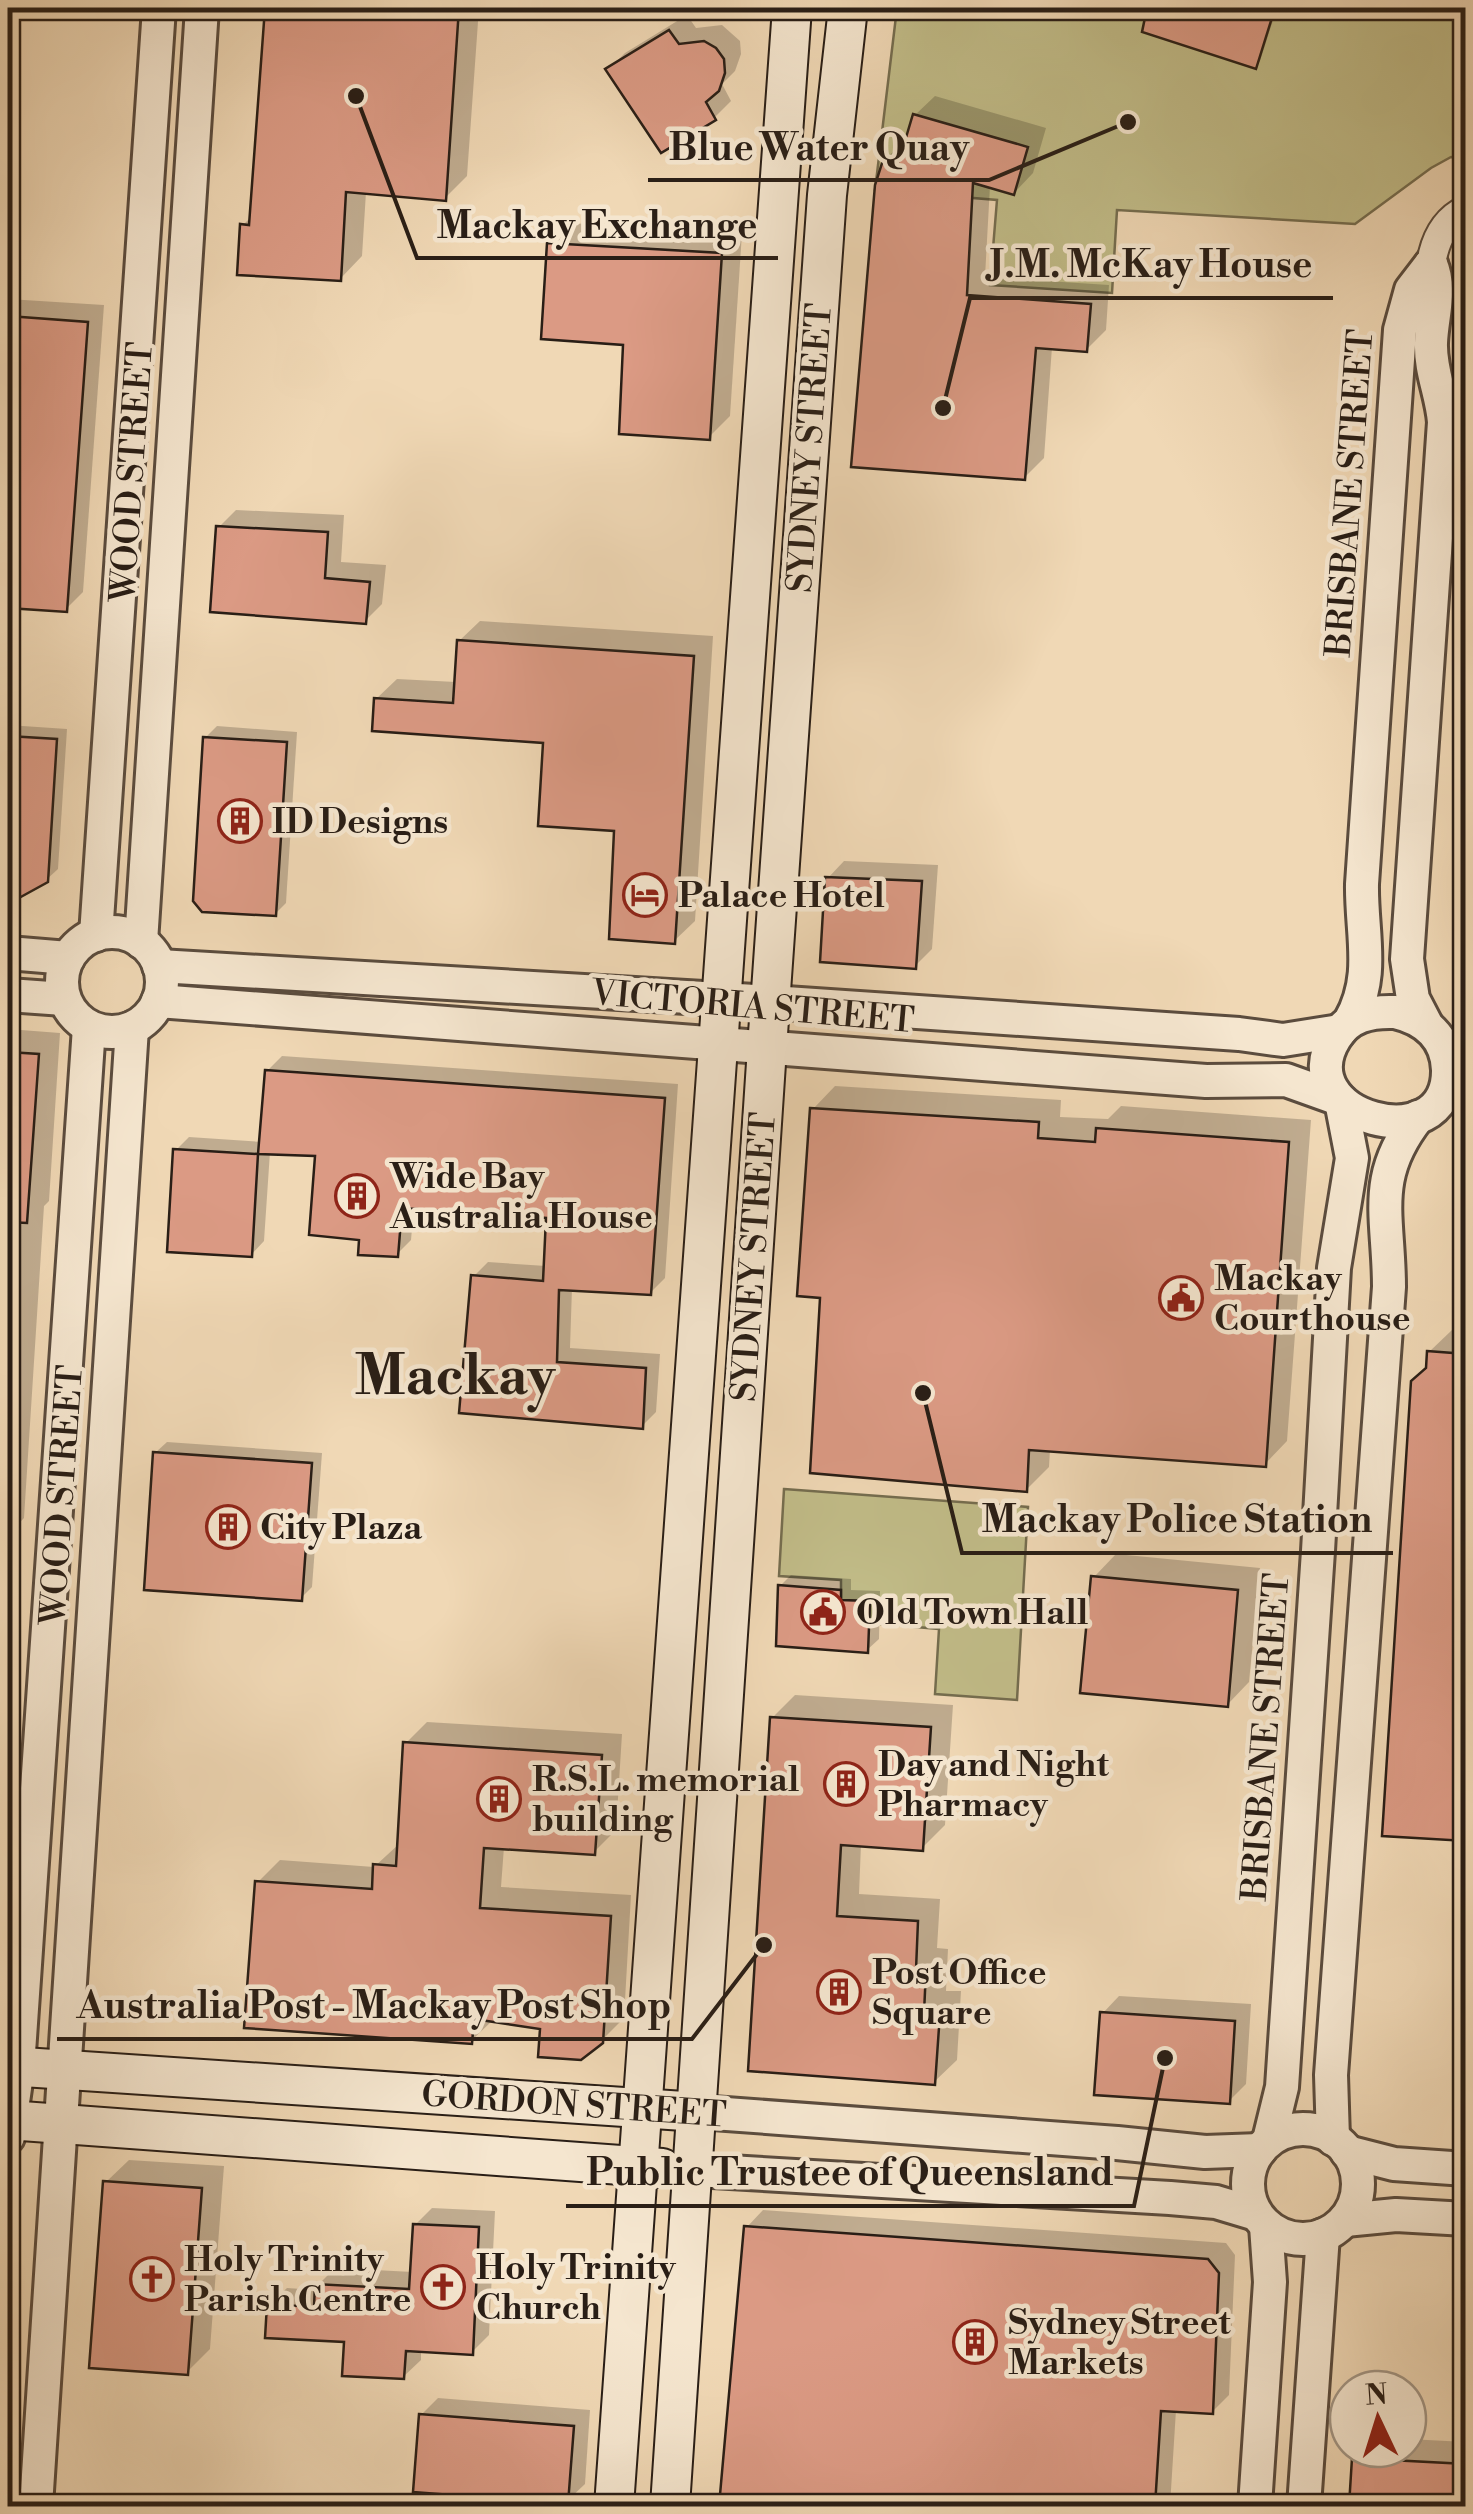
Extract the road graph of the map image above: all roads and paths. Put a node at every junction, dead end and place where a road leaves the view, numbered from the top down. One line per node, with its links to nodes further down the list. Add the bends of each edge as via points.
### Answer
1 (158, 8): 8 (street, WOOD STREET)
2 (202, 8): 9 (street, WOOD STREET)
3 (792, 8): 7 (main road, SYDNEY STREET)
4 (848, 8): 5 (main road, SYDNEY STREET)
5 (827, 195): 7 (main road); 27 (main road, SYDNEY STREET)
6 (1466, 210): 10 (street, via 1445,225)
7 (775, 216): 25 (main road, SYDNEY STREET)
8 (143, 232): 9 (street); 13 (street, WOOD STREET)
9 (186, 236): 14 (street, WOOD STREET)
10 (1432, 259): 11 (street, BRISBANE STREET, via 1410,290 1401,320); 12 (street, BRISBANE STREET, via 1438,286 1430,348)
11 (1395, 399): 12 (street, via 1412,390); 28 (street, BRISBANE STREET, via 1362,884 1367,969 1364,991)
12 (1439, 399): 31 (street, BRISBANE STREET, via 1444,422 1407,960 1413,999)
13 (128, 444): 14 (street); 15 (street, WOOD STREET)
14 (172, 448): 16 (street, WOOD STREET)
15 (117, 610): 16 (street); 17 (street, WOOD STREET)
16 (162, 612): 18 (street, WOOD STREET)
17 (110, 722): 18 (street); 19 (street, WOOD STREET)
18 (153, 725): 21 (street, WOOD STREET)
19 (96, 935): 21 (street, via 127,935); 22 (street)
20 (8, 953): 22 (street)
21 (150, 954): 25 (street, VICTORIA STREET); 26 (street, via 162,989)
22 (68, 958): 24 (street)
23 (8, 995): 24 (street)
24 (64, 999): 29 (street)
25 (722, 999): 27 (street, VICTORIA STREET); 32 (main road, SYDNEY STREET)
26 (158, 1001): 30 (street); 32 (street, VICTORIA STREET)
27 (770, 1002): 28 (street, VICTORIA STREET, via 1277,1040); 33 (main road, SYDNEY STREET)
28 (1345, 1026): 31 (street, via 1366,1014 1390,1012); 34 (street, via 1327,1063)
29 (89, 1028): 30 (street); 36 (street, WOOD STREET)
30 (132, 1028): 37 (street, WOOD STREET)
31 (1443, 1035): 35 (street, via 1448,1073)
32 (719, 1044): 33 (street, VICTORIA STREET); 38 (main road, SYDNEY STREET)
33 (767, 1048): 34 (street, VICTORIA STREET, via 1206,1081 1274,1078); 39 (main road, SYDNEY STREET)
34 (1340, 1100): 35 (street, via 1380,1120); 42 (street, BRISBANE STREET, via 1352,1162 1334,1268 1282,2087)
35 (1439, 1107): 43 (street, via 1394,1153 1386,1183 1389,1286 1331,2075)
36 (13, 2066): 37 (main road, GORDON STREET); 41 (street, WOOD STREET)
37 (64, 2070): 38 (main road, GORDON STREET); 40 (street, WOOD STREET)
38 (643, 2109): 39 (main road, GORDON STREET); 44 (main road, SYDNEY STREET)
39 (699, 2112): 42 (street, GORDON STREET, via 1205,2152); 46 (main road, SYDNEY STREET)
40 (61, 2125): 41 (main road, GORDON STREET); 44 (main road, GORDON STREET); 50 (street, WOOD STREET)
41 (8, 2126)
42 (1264, 2145): 43 (street, via 1301,2130); 47 (street, via 1248,2182)
43 (1340, 2146): 45 (street, via 1394,2164); 49 (street, via 1358,2186 1354,2204)
44 (639, 2166): 46 (main road, GORDON STREET); 51 (main road, SYDNEY STREET)
45 (1466, 2169)
46 (695, 2170): 47 (street, GORDON STREET, via 1202,2201); 52 (main road, SYDNEY STREET)
47 (1261, 2220): 49 (street, via 1293,2238); 53 (street, via 1270,2282)
48 (1466, 2220): 49 (street, via 1396,2215)
49 (1334, 2228): 54 (street)
50 (36, 2506)
51 (614, 2506)
52 (670, 2506)
53 (1255, 2506)
54 (1304, 2506)

